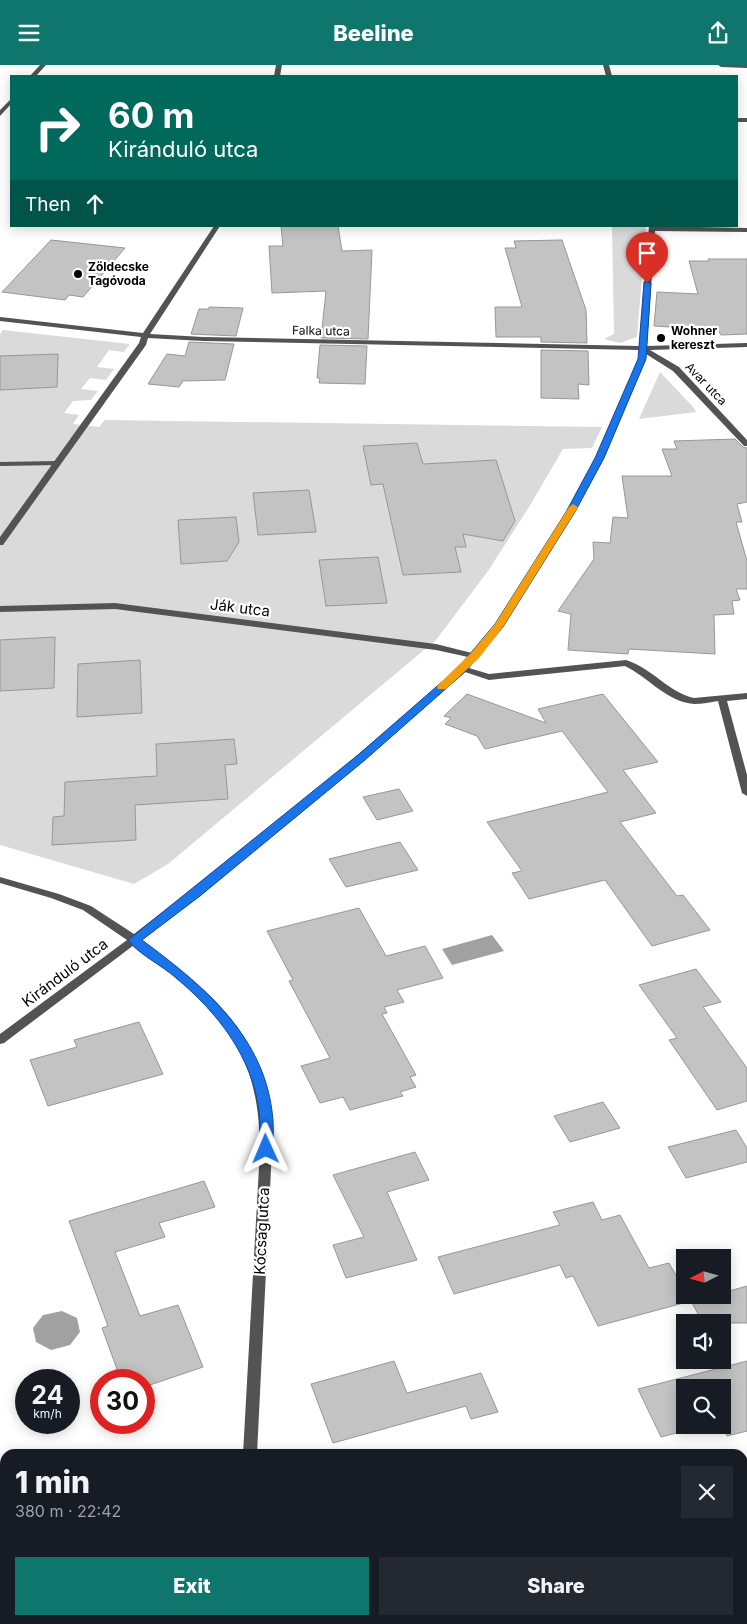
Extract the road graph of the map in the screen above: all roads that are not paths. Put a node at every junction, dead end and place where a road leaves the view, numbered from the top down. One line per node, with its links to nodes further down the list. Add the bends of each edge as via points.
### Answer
1 (43, 65): 4 (street)
2 (721, 65): 3 (street)
3 (747, 66)
4 (34, 75)
5 (10, 102): 6 (street)
6 (0, 114)
7 (216, 227): 11 (street)
8 (652, 228): 9 (street); 13 (street, Kiránduló utca)
9 (747, 230)
10 (0, 319): 11 (street, Falka utca)
11 (145, 336): 13 (street, Falka utca); 15 (street)
12 (747, 345): 13 (street, Falka utca)
13 (642, 348): 14 (street, Avar utca, via 676,369); 19 (street, Kiránduló utca, via 642,359 600,458 499,625)
14 (747, 444)
15 (56, 463): 16 (street); 17 (street)
16 (0, 464)
17 (0, 543)
18 (0, 609): 19 (street, Ják utca, via 123,607 430,646)
19 (475, 656): 20 (street, Kiránduló utca)
20 (462, 669): 22 (street, via 490,677 626,663 685,700); 25 (street, Kiránduló utca, via 361,757)
21 (747, 696): 22 (street)
22 (722, 698): 23 (street)
23 (747, 793)
24 (0, 881): 25 (street, Kócsag utca, via 86,908)
25 (134, 940): 26 (street, Kiránduló utca); 27 (street, Kócsag utca, via 180,974 226,1021 244,1046 264,1102 266,1149)
26 (0, 1041)
27 (250, 1449)

